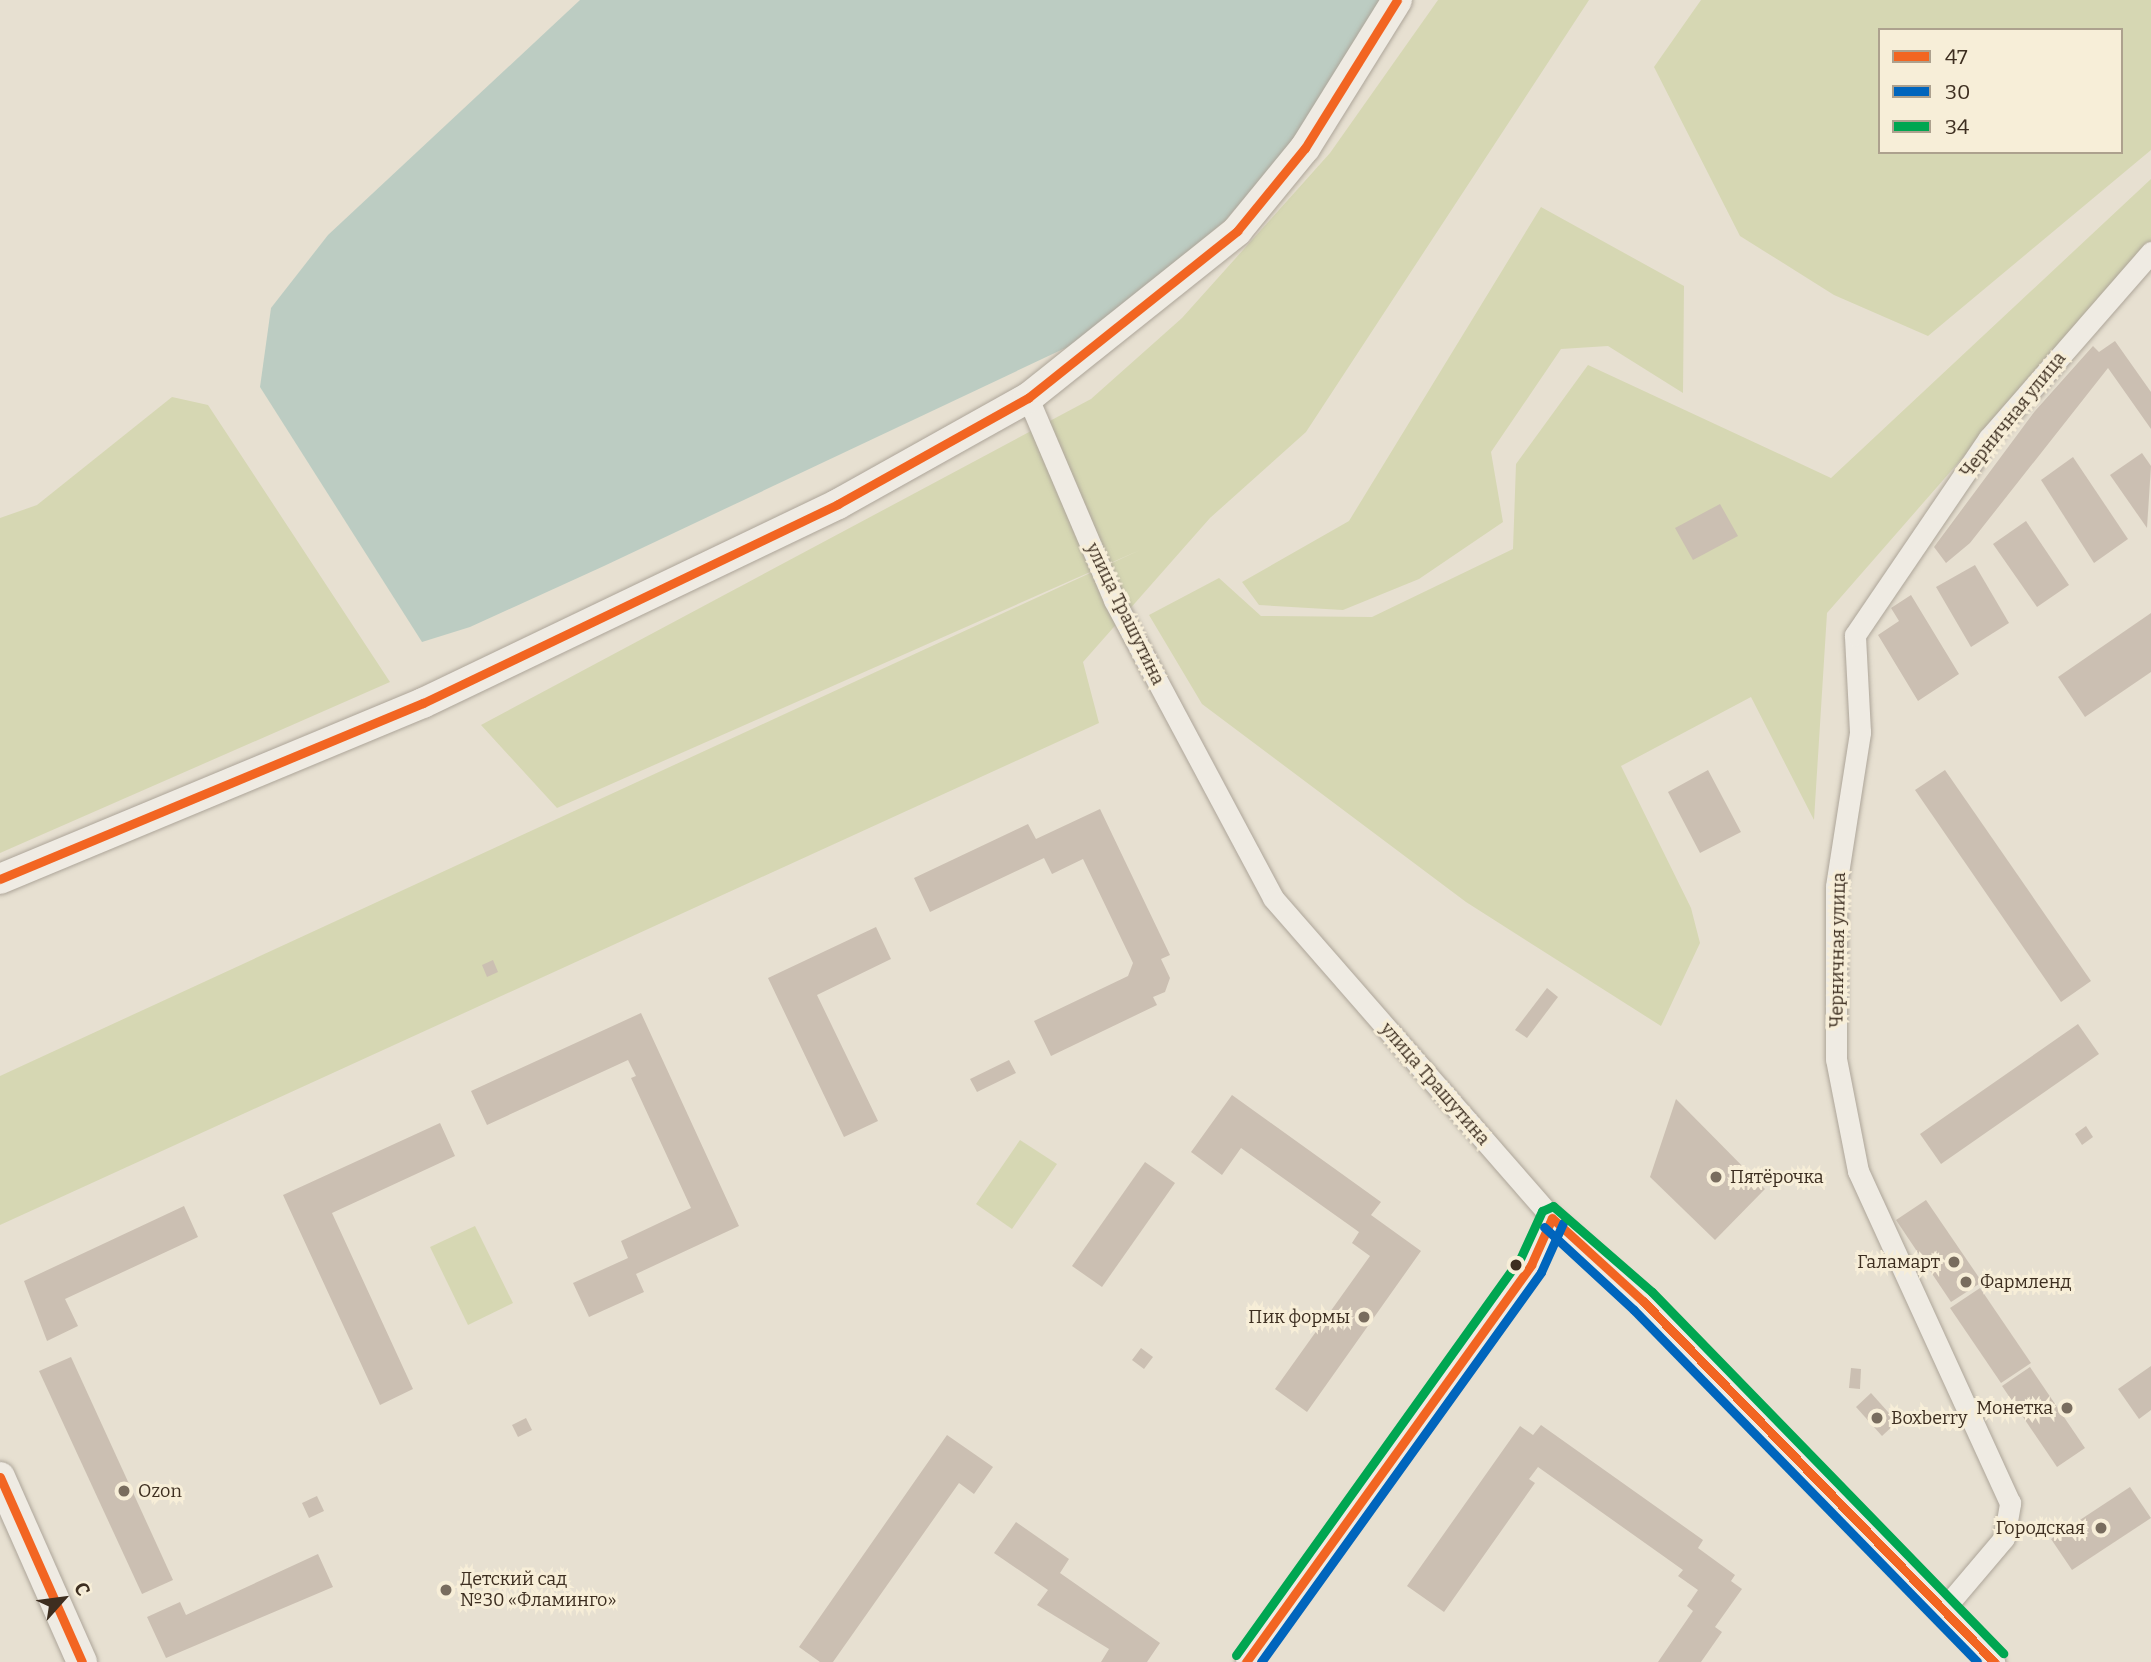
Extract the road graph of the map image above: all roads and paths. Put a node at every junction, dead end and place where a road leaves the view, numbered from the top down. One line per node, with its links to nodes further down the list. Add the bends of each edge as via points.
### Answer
1 (1397, 0): 3 (street, via 1305,148 1237,231)
2 (2151, 252): 7 (street, Черничная улица, via 1989,438 1856,635 1860,732 1836,886 1836,1059 1858,1171 2010,1503 2004,1538)
3 (1028, 398): 4 (street, via 838,504 422,703); 5 (street, улица Трашутина, via 1114,600 1273,898)
4 (0, 879)
5 (1552, 1218): 7 (street, улица Трашутина, via 1643,1301); 9 (street, via 1531,1265)
6 (0, 1477): 8 (street)
7 (1943, 1610): 10 (street, улица Трашутина)
8 (82, 1662)
9 (1246, 1662)
10 (1994, 1662)

